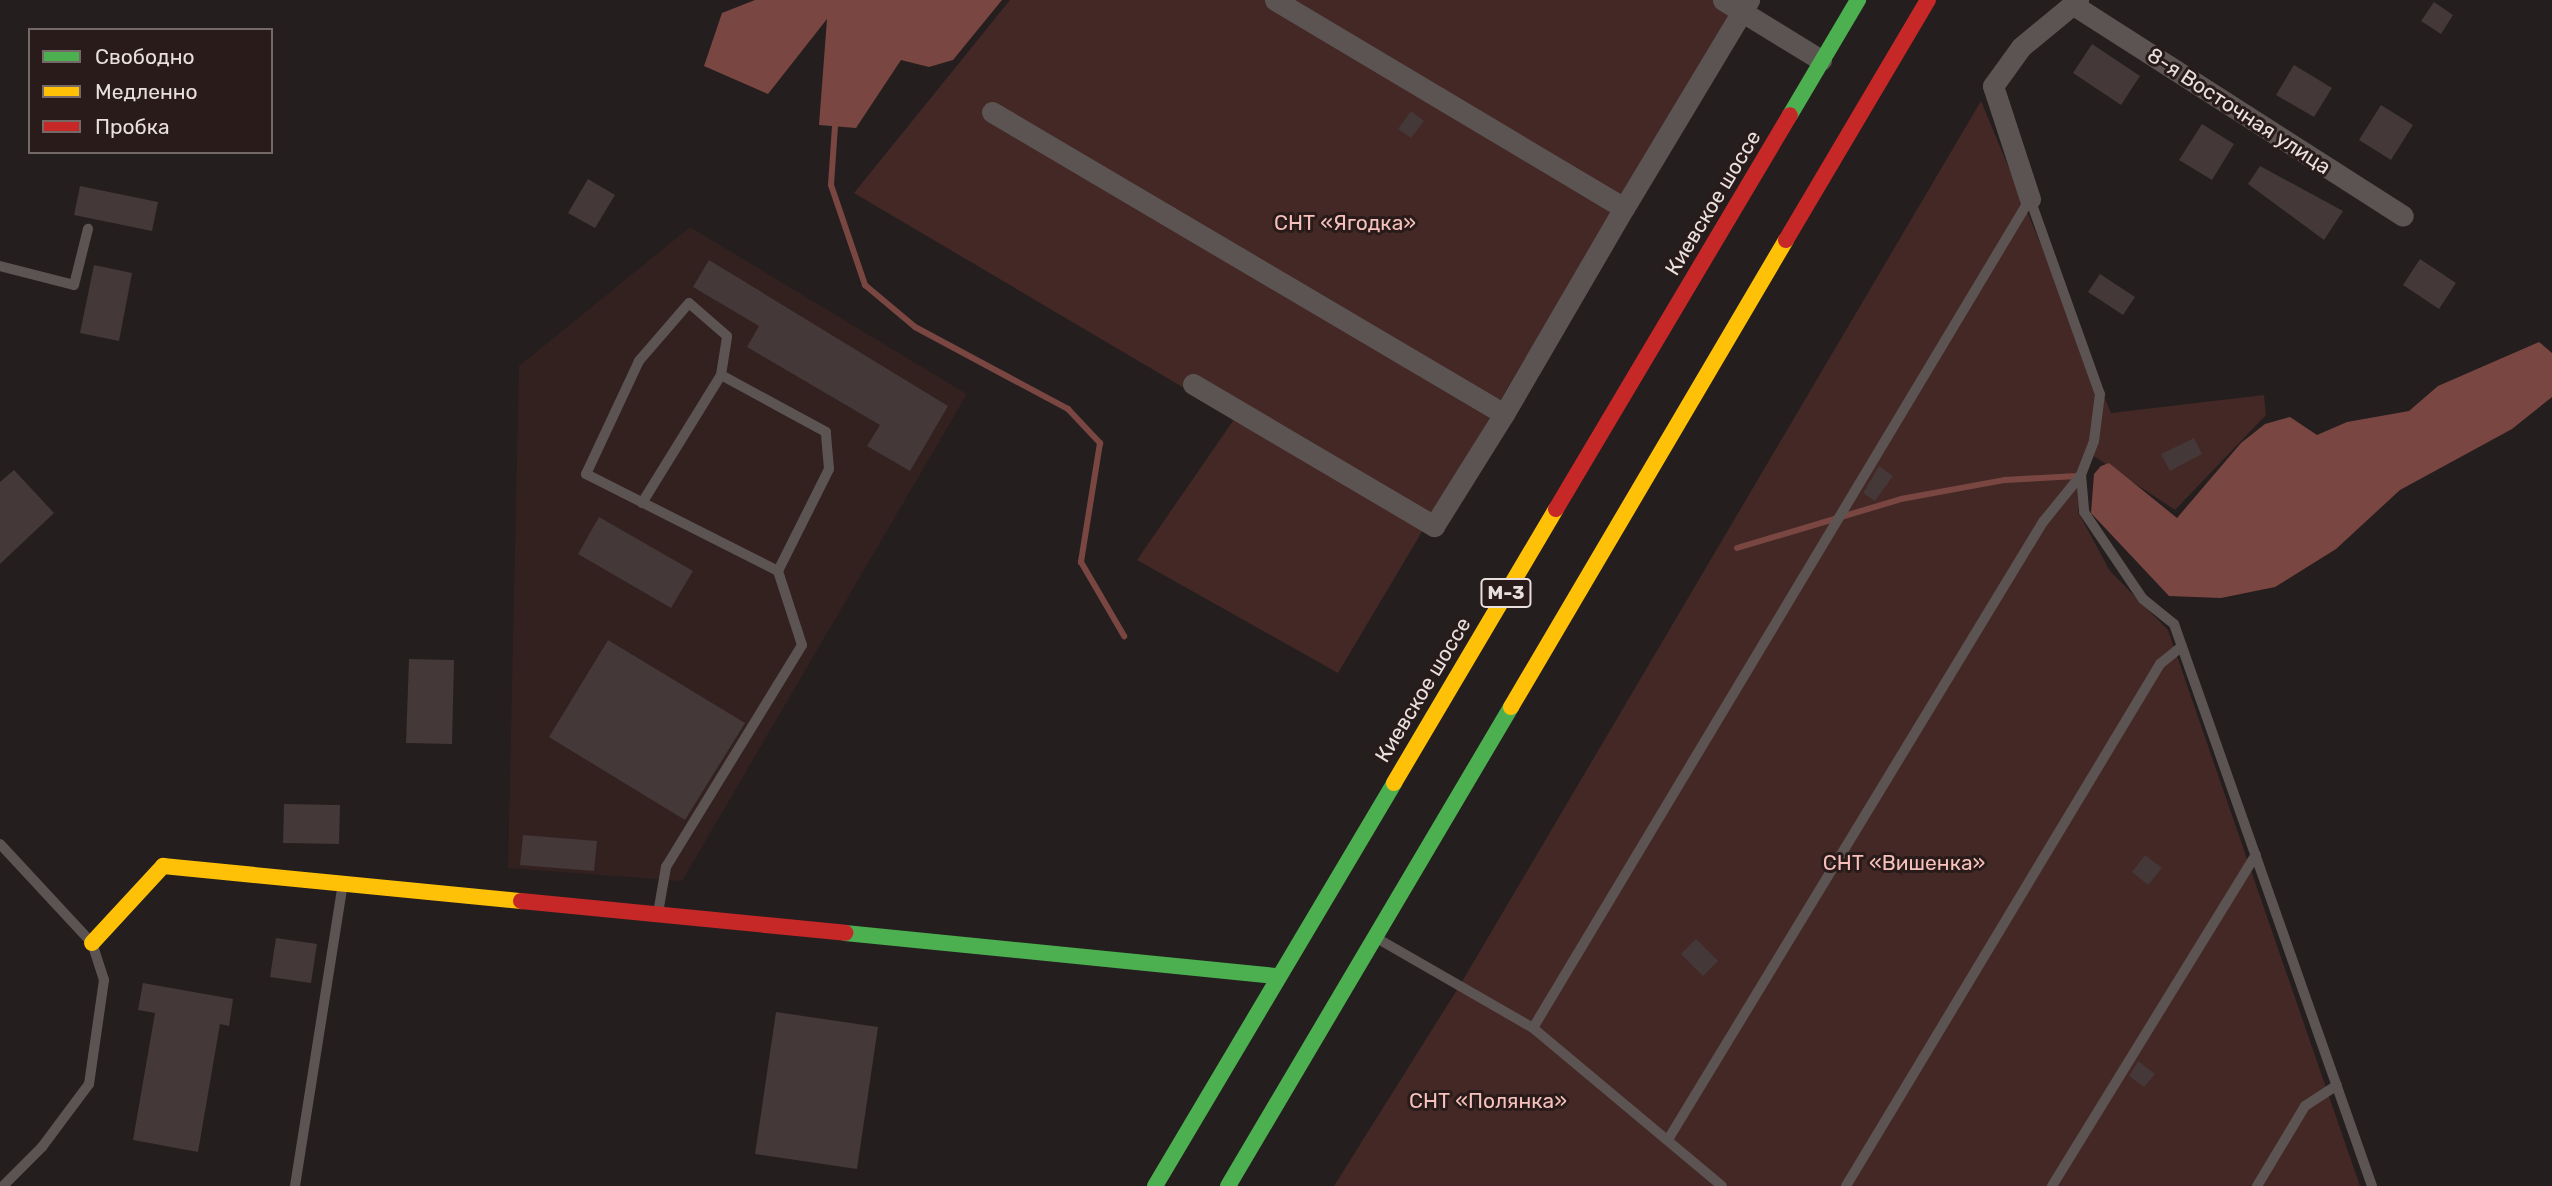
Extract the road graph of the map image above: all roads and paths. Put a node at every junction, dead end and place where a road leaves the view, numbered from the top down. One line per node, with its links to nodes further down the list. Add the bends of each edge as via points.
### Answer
1 (1275, 0): 10 (street)
2 (1723, 0): 6 (street)
3 (1858, 0): 7 (main road, Киевское шоссе / М-3)
4 (1928, 0): 25 (main road, М-3)
5 (2076, 3): 9 (street, via 2021,47 1993,86); 11 (street, 8-я Восточная улица)
6 (1746, 6): 7 (street); 10 (street)
7 (1821, 60): 27 (main road, Киевское шоссе / М-3)
8 (992, 112): 16 (street)
9 (2030, 199): 17 (lane, via 2100,394 2095,441); 28 (lane)
10 (1624, 208): 16 (street)
11 (2403, 216)
12 (88, 229): 13 (lane, via 74,285)
13 (0, 267)
14 (720, 374): 18 (lane); 18 (lane, via 727,337 689,303 639,361 586,474); 19 (lane, via 826,432 830,469)
15 (1193, 384): 16 (street, via 1434,526)
16 (1504, 414)
17 (2081, 475): 20 (lane, via 2084,512 2143,599 2174,624); 30 (lane, via 2043,522)
18 (642, 503): 19 (lane)
19 (778, 571): 24 (lane, via 802,645 666,867)
20 (2182, 646): 22 (lane); 36 (lane, via 2160,664)
21 (0, 844): 26 (lane)
22 (2256, 855): 29 (lane); 37 (lane)
23 (343, 881): 24 (main road); 26 (main road, via 163,866); 32 (lane)
24 (658, 913): 27 (main road)
25 (1374, 937): 28 (lane); 34 (main road, М-3)
26 (92, 943): 31 (lane, via 104,980 89,1084 42,1147)
27 (1276, 976): 33 (main road, Киевское шоссе / М-3)
28 (1533, 1028): 30 (lane)
29 (2337, 1085): 38 (lane, via 2305,1106); 39 (lane)
30 (1669, 1138): 35 (lane)
31 (3, 1186)
32 (295, 1186)
33 (1155, 1186)
34 (1228, 1186)
35 (1722, 1186)
36 (1846, 1186)
37 (2052, 1186)
38 (2257, 1186)
39 (2372, 1186)

